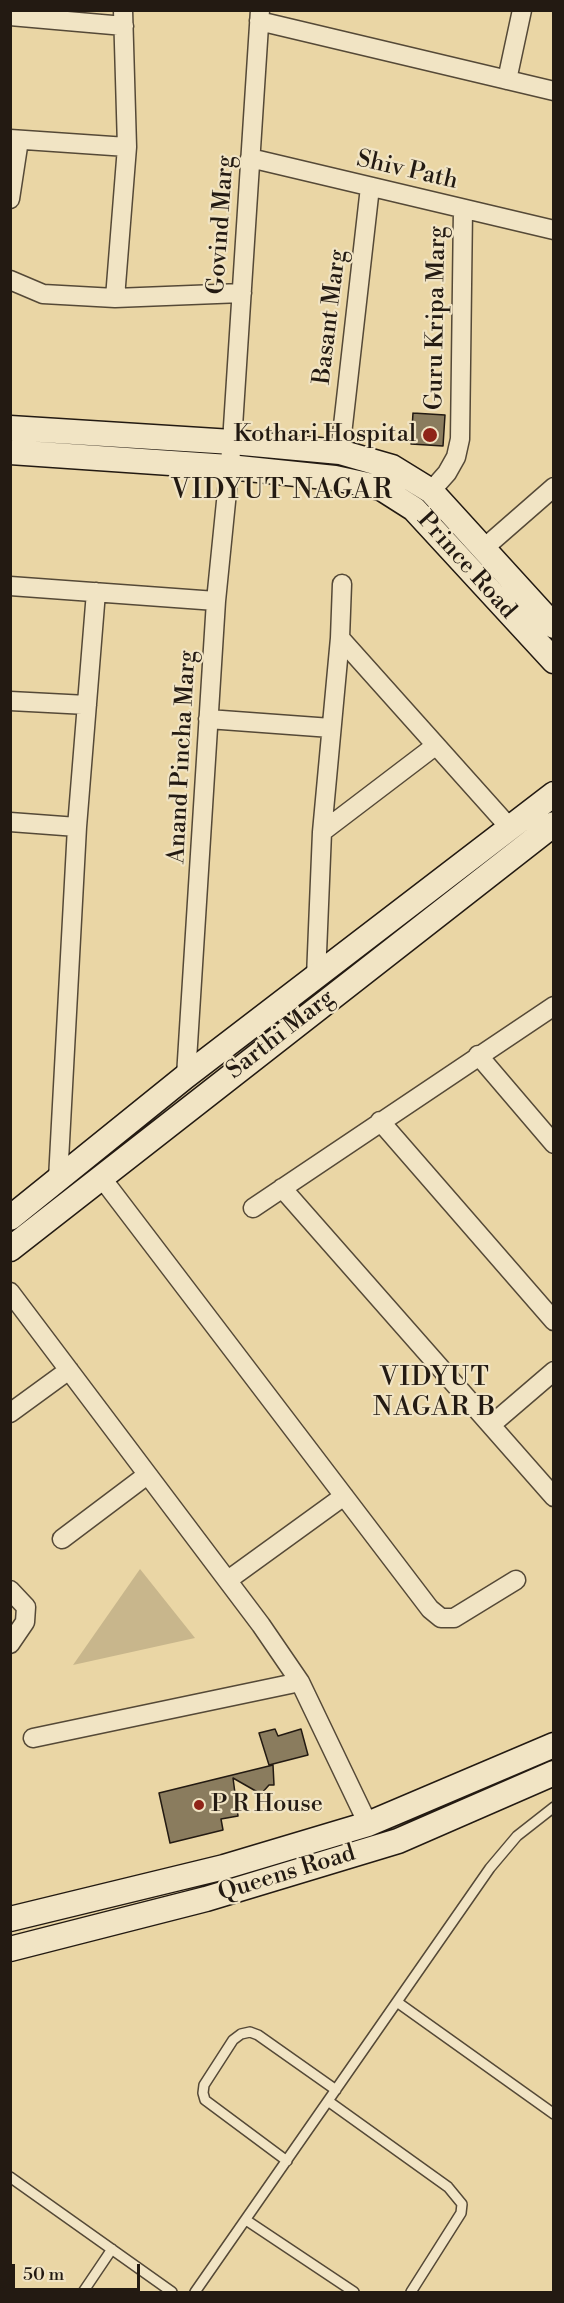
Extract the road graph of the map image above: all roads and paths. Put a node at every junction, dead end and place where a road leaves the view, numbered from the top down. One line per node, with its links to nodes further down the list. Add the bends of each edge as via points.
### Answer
1 (522, 10): 5 (street)
2 (10, 16): 4 (street)
3 (260, 16): 5 (street); 9 (street, Govind Marg)
4 (123, 18): 8 (street)
5 (507, 80): 6 (street)
6 (554, 91)
7 (15, 140): 8 (street); 11 (street)
8 (127, 147): 16 (street)
9 (250, 158): 10 (street, Shiv Path); 15 (street, Govind Marg)
10 (370, 187): 12 (street, Shiv Path); 20 (street, Basant Marg)
11 (10, 199)
12 (463, 209): 13 (street, Shiv Path); 23 (street, Guru Kripa Marg, via 460,439 456,457)
13 (554, 230)
14 (10, 280): 16 (street, via 43,294)
15 (242, 293): 16 (street); 18 (street, Govind Marg)
16 (115, 298)
17 (10, 428): 18 (street, Prince Road)
18 (232, 442): 20 (street, Prince Road); 21 (street, Anand Pincha Marg)
19 (10, 452): 21 (street, Prince Road)
20 (340, 452): 23 (street, Prince Road, via 392,467)
21 (229, 467): 28 (street, Anand Pincha Marg); 31 (street, Prince Road, via 335,477 381,488 414,508)
22 (554, 487): 24 (street)
23 (431, 491): 24 (street, Prince Road)
24 (483, 549): 29 (street, Prince Road)
25 (342, 584): 30 (street)
26 (10, 586): 27 (street)
27 (96, 592): 28 (street); 33 (street)
28 (216, 601): 34 (street, Anand Pincha Marg)
29 (554, 626)
30 (340, 638): 35 (street); 36 (street)
31 (554, 661)
32 (10, 701): 33 (street)
33 (87, 705): 40 (street)
34 (208, 719): 35 (street); 47 (street, Anand Pincha Marg)
35 (331, 728): 42 (street)
36 (435, 746): 41 (street); 42 (street)
37 (554, 794): 41 (street)
38 (10, 822): 40 (street)
39 (554, 824): 44 (street, Sarthi Marg)
40 (77, 827): 52 (street)
41 (510, 828): 43 (street)
42 (322, 832): 43 (street)
43 (324, 970): 44 (street); 47 (street)
44 (348, 983): 48 (street, Sarthi Marg)
45 (554, 1006): 46 (street)
46 (478, 1055): 49 (street); 50 (street)
47 (186, 1076): 48 (street); 52 (street)
48 (202, 1097): 51 (street, Sarthi Marg)
49 (380, 1121): 53 (street); 59 (street)
50 (554, 1144)
51 (101, 1177): 54 (street, Sarthi Marg); 65 (street)
52 (58, 1179): 54 (street); 56 (street)
53 (282, 1188): 55 (street); 63 (street)
54 (74, 1199): 57 (street, Sarthi Marg)
55 (254, 1208)
56 (10, 1218)
57 (10, 1249)
58 (10, 1292): 60 (street)
59 (554, 1321)
60 (69, 1370): 62 (street); 64 (street)
61 (554, 1371): 63 (street)
62 (10, 1413)
63 (491, 1425): 66 (street)
64 (147, 1474): 67 (street); 68 (street)
65 (344, 1496): 68 (street); 69 (street, via 429,1609 441,1618 454,1618)
66 (554, 1497)
67 (62, 1539)
68 (228, 1580): 72 (street)
69 (516, 1581)
70 (10, 1590): 71 (street, via 26,1607 25,1622)
71 (10, 1644)
72 (300, 1682): 73 (street); 79 (street)
73 (33, 1738)
74 (554, 1745): 75 (street, Queens Road)
75 (507, 1765): 77 (street); 79 (street, Queens Road)
76 (554, 1773): 77 (street, Queens Road)
77 (520, 1788): 81 (street, Queens Road, via 398,1841 206,1899)
78 (554, 1807): 82 (lane, via 516,1836)
79 (368, 1824): 80 (street, Queens Road, via 224,1868)
80 (10, 1919)
81 (10, 1949)
82 (397, 2002): 83 (lane); 85 (lane)
83 (336, 2090): 84 (lane); 86 (lane, via 258,2035 250,2032 233,2040 204,2085 206,2100)
84 (328, 2101): 86 (lane); 94 (lane, via 448,2187 462,2204 461,2213)
85 (554, 2114)
86 (287, 2161): 88 (lane)
87 (10, 2177): 89 (lane)
88 (246, 2220): 92 (lane); 93 (lane)
89 (112, 2249): 90 (lane); 91 (lane)
90 (82, 2292)
91 (172, 2292)
92 (195, 2292)
93 (354, 2292)
94 (411, 2292)

